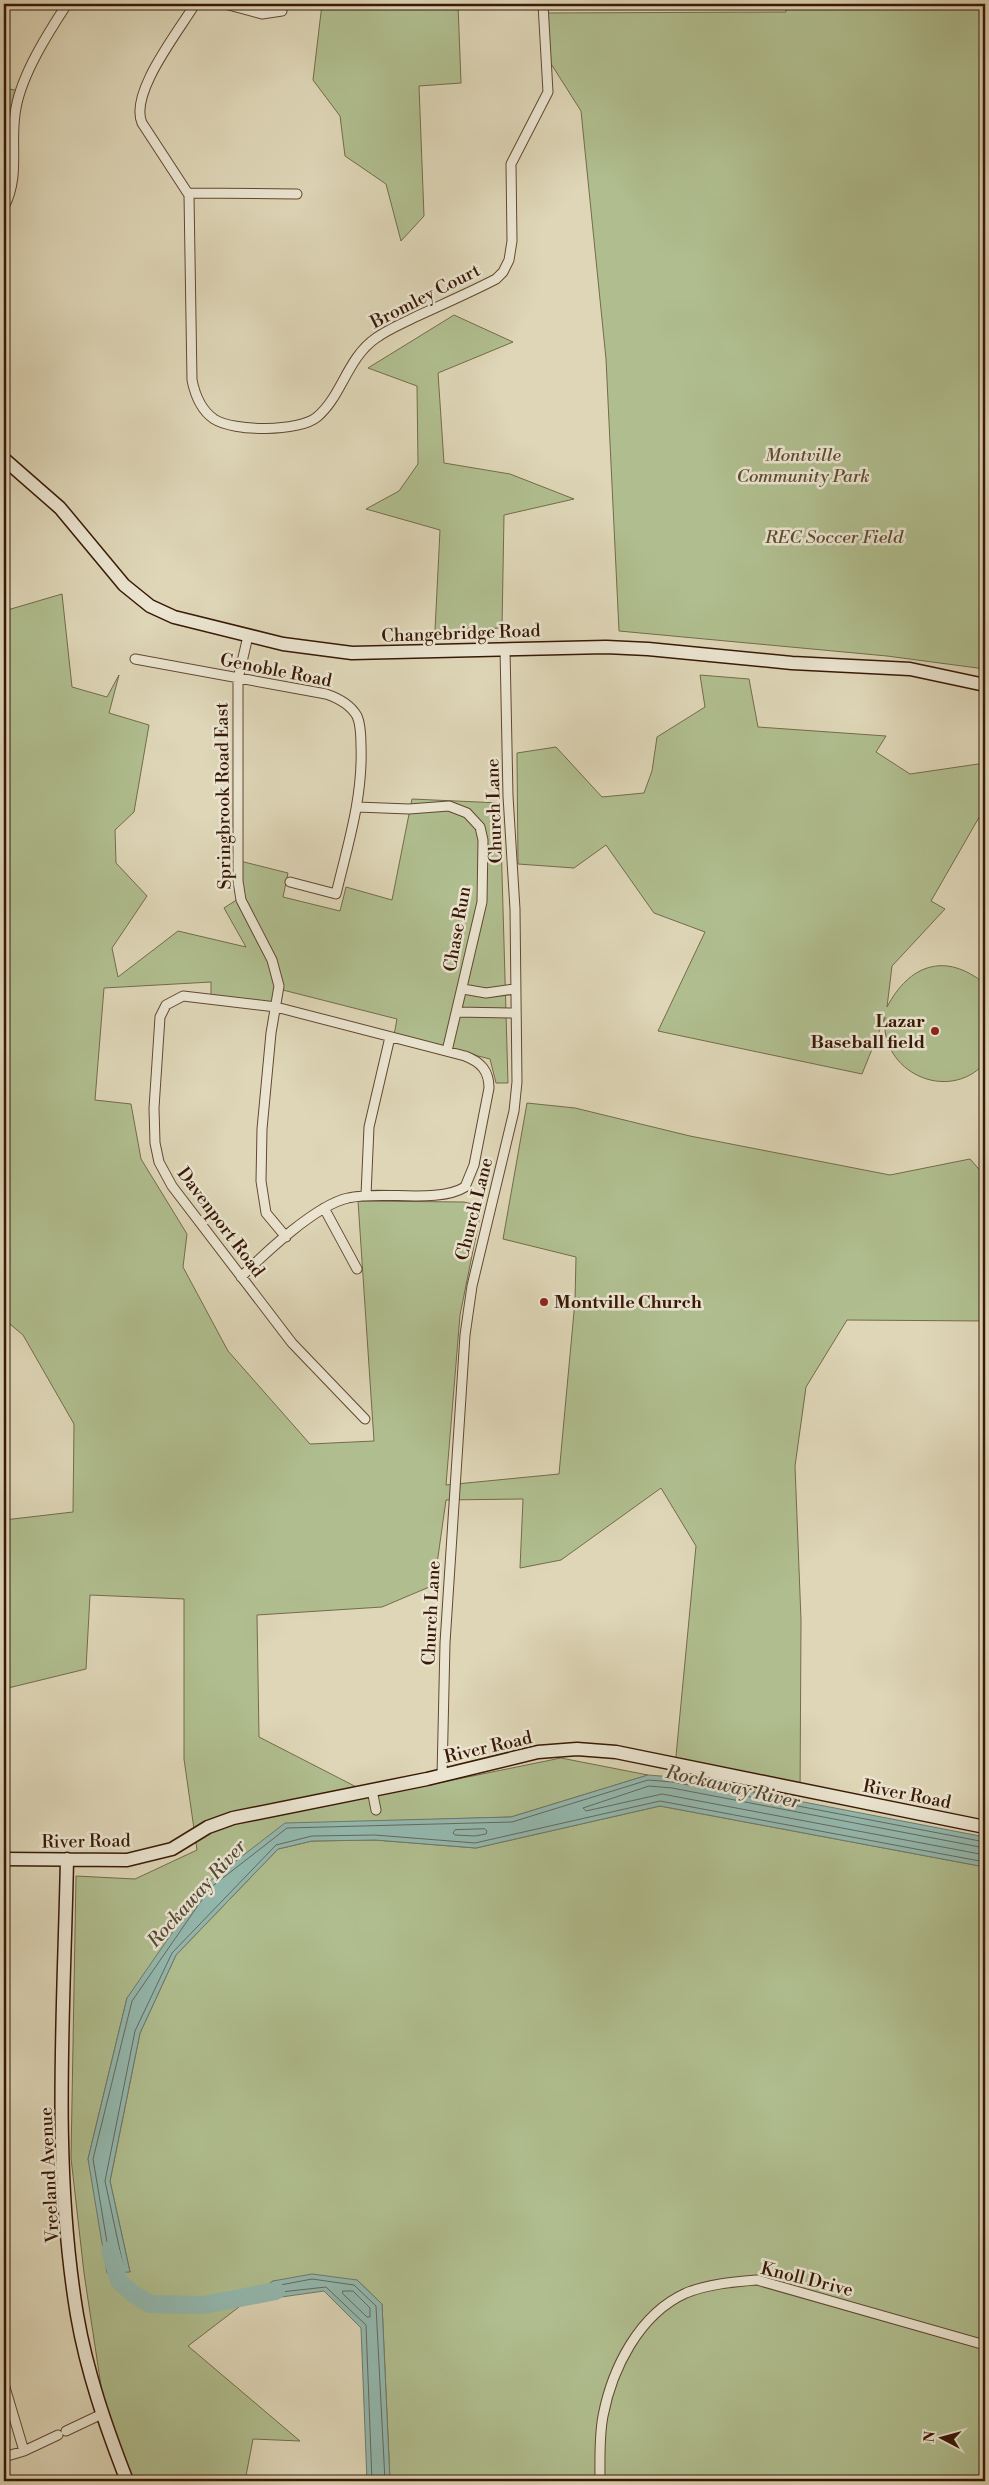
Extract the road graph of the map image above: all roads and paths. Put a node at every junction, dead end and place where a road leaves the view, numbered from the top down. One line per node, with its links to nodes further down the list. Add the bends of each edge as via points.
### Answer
1 (66, 4): 8 (street, via 18,97 14,122 14,182)
2 (195, 4): 6 (street, Bromley Court, via 145,86 139,111 142,123)
3 (225, 4): 5 (street, via 262,14)
4 (543, 4): 6 (street, Bromley Court, via 548,92 511,164 512,241 507,266 496,279 367,344 322,412 306,424 288,428 232,426 214,419 198,399 192,380)
5 (282, 11)
6 (188, 194): 7 (street)
7 (297, 194)
8 (4, 206)
9 (4, 459): 10 (street, Changebridge Road, via 60,508 124,586 139,598 174,617)
10 (248, 636): 11 (street, Changebridge Road, via 320,651 352,653); 13 (street, Springbrook Road East)
11 (505, 649): 14 (street, Changebridge Road, via 648,649 910,669); 18 (street, Church Lane, via 508,796 515,909)
12 (135, 659): 13 (street, Genoble Road)
13 (238, 679): 15 (street, Genoble Road, via 326,694 354,710 360,729 362,774); 19 (street, Springbrook Road East, via 239,894 276,973)
14 (985, 684)
15 (358, 806): 16 (street, Genoble Road, via 336,894); 17 (street, Chase Run, via 408,809 449,806 462,810 477,822 483,840 482,902)
16 (290, 882)
17 (463, 989): 18 (street, Chase Run, via 486,993); 20 (street, Chase Run)
18 (514, 989): 21 (street, Church Lane)
19 (276, 1008): 22 (street, Davenport Road); 26 (street, Springbrook Road East, via 262,1129 262,1181 266,1212); 28 (street, Davenport Road, via 183,996 162,1010 159,1026 154,1108 159,1162 172,1186)
20 (457, 1012): 21 (street); 23 (street, Chase Run)
21 (516, 1013): 30 (street, Church Lane, via 514,1111 472,1286 465,1335 445,1643)
22 (390, 1037): 23 (street, Davenport Road); 24 (street, via 369,1127)
23 (447, 1051): 24 (street, Davenport Road, via 473,1059 483,1066 489,1080 474,1165 464,1187 446,1194)
24 (366, 1195): 25 (street, via 337,1200)
25 (324, 1208): 26 (street); 27 (street)
26 (286, 1237): 28 (street)
27 (357, 1269)
28 (241, 1277): 29 (street, Davenport Road, via 292,1343)
29 (365, 1419)
30 (442, 1776): 31 (street, River Road); 33 (street, River Road, via 557,1750 616,1752)
31 (372, 1790): 32 (street); 35 (street, River Road, via 233,1818 208,1827 159,1853 127,1860)
32 (376, 1810)
33 (985, 1827)
34 (4, 1859): 35 (street, River Road)
35 (67, 1859): 38 (street, Vreeland Avenue, via 63,2185 77,2315)
36 (985, 2345): 42 (street, Knoll Drive, via 757,2280 729,2282 686,2293 668,2303 649,2320 614,2374 602,2418)
37 (4, 2384): 39 (street)
38 (102, 2414): 39 (street); 41 (street, Vreeland Avenue)
39 (24, 2451): 40 (street)
40 (4, 2457)
41 (127, 2481)
42 (600, 2481)

